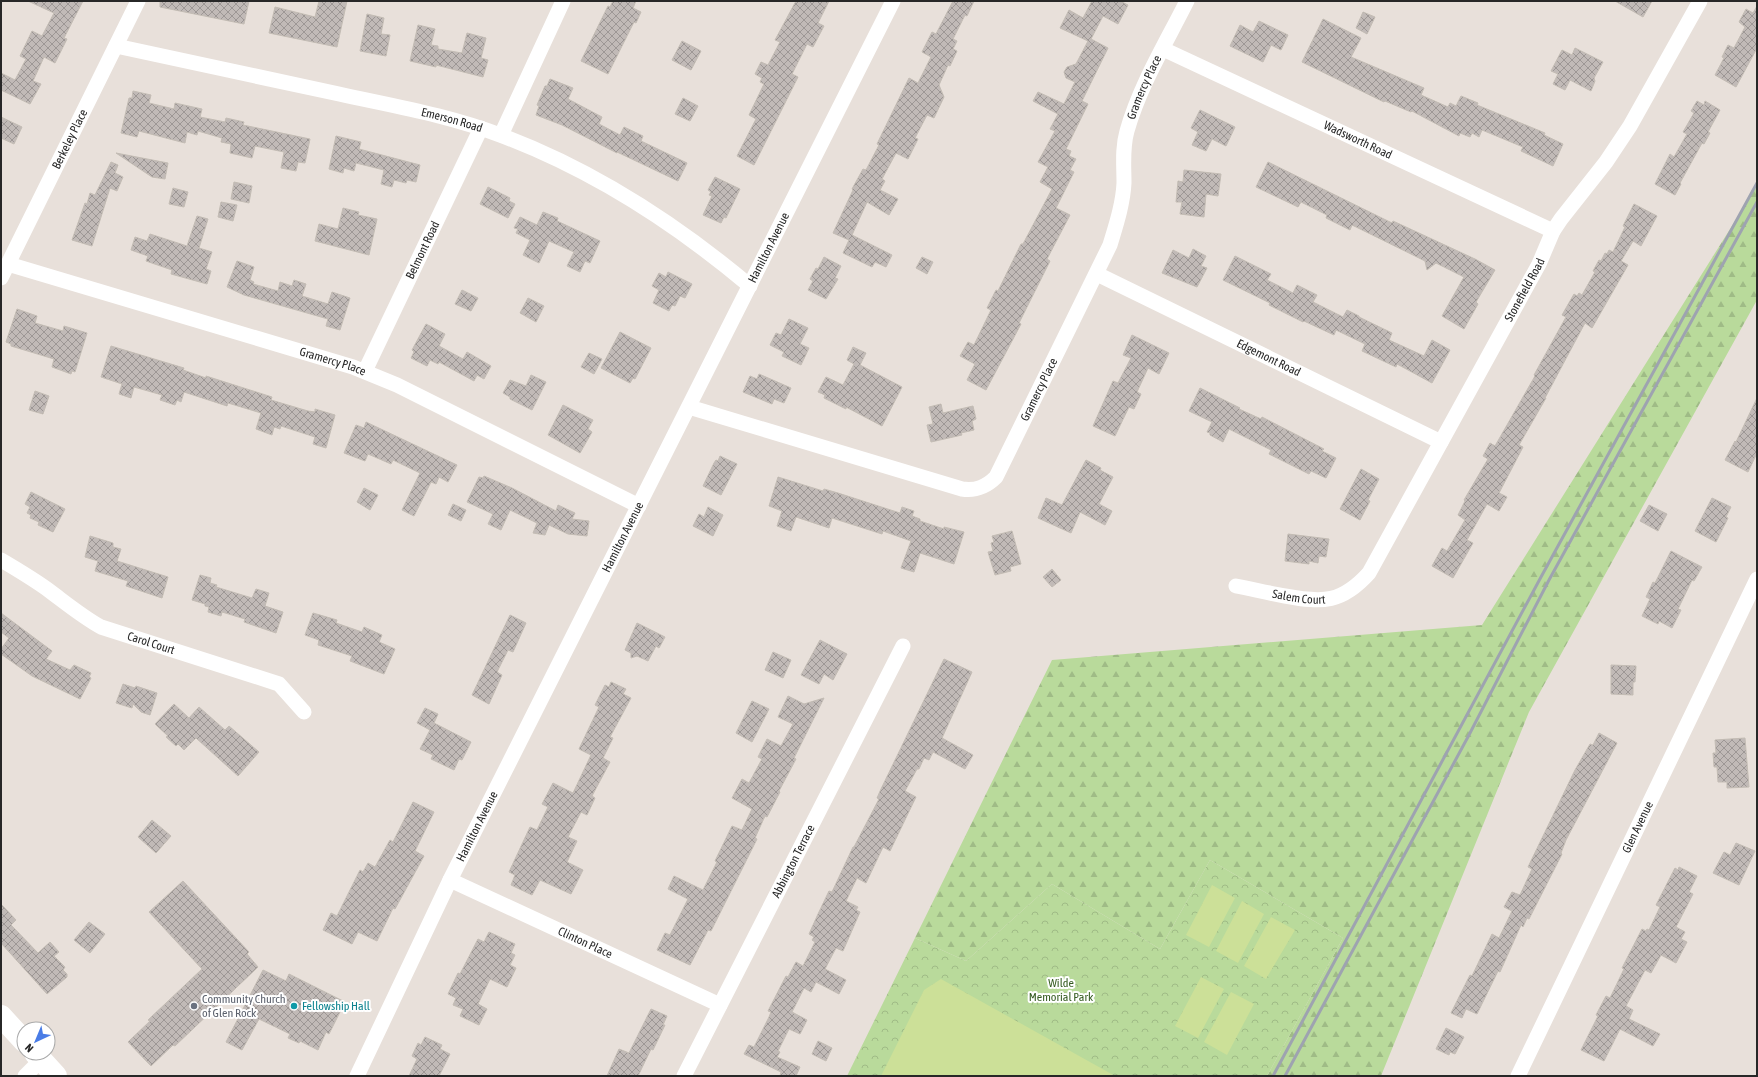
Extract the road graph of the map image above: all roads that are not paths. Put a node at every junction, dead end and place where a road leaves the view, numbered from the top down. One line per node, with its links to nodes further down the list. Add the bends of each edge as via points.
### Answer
1 (138, 1): 6 (street, Berkeley Place)
2 (563, 1): 9 (street)
3 (893, 1): 14 (street, Hamilton Avenue)
4 (1187, 1): 7 (street, Gramercy Place)
5 (1700, 1): 10 (street, Stonefield Road, via 1630,126)
6 (116, 46): 8 (street, Emerson Road, via 439,116); 11 (street, Berkeley Place)
7 (1163, 49): 10 (street, Wadsworth Road); 12 (street, Gramercy Place, via 1140,95 1126,132 1124,184 1119,214 1110,246)
8 (481, 128): 9 (street, Emerson Road); 15 (street, Belmont Road)
9 (501, 135): 14 (street, Emerson Road, via 558,160 657,215 699,244)
10 (1554, 231): 17 (street, Stonefield Road, via 1539,264)
11 (8, 264): 13 (street, Berkeley Place); 15 (street, Gramercy Place)
12 (1097, 274): 16 (street, Gramercy Place, via 996,477 978,489 962,488); 17 (street, Edgemont Road)
13 (1, 278)
14 (750, 286): 16 (street, Hamilton Avenue)
15 (365, 372): 18 (street, Gramercy Place, via 397,385)
16 (689, 407): 18 (street, Hamilton Avenue)
17 (1441, 442): 21 (street, Stonefield Road, via 1369,573)
18 (639, 506): 25 (street, Hamilton Avenue)
19 (1, 560): 24 (street, Carol Court, via 101,627 279,684)
20 (1757, 579): 35 (street, Glen Avenue)
21 (1359, 584): 22 (street, Salem Court, via 1345,594 1331,599 1316,600)
22 (1236, 586)
23 (903, 646): 26 (street, Abbington Terrace)
24 (304, 712)
25 (450, 880): 26 (street, Clinton Place); 33 (street, Hamilton Avenue)
26 (720, 1005): 34 (street, Abbington Terrace)
27 (1, 1016): 28 (street)
28 (16, 1032)
29 (35, 1061): 31 (street)
30 (42, 1061): 32 (street)
31 (25, 1076)
32 (56, 1076)
33 (357, 1076)
34 (684, 1076)
35 (1518, 1076)

